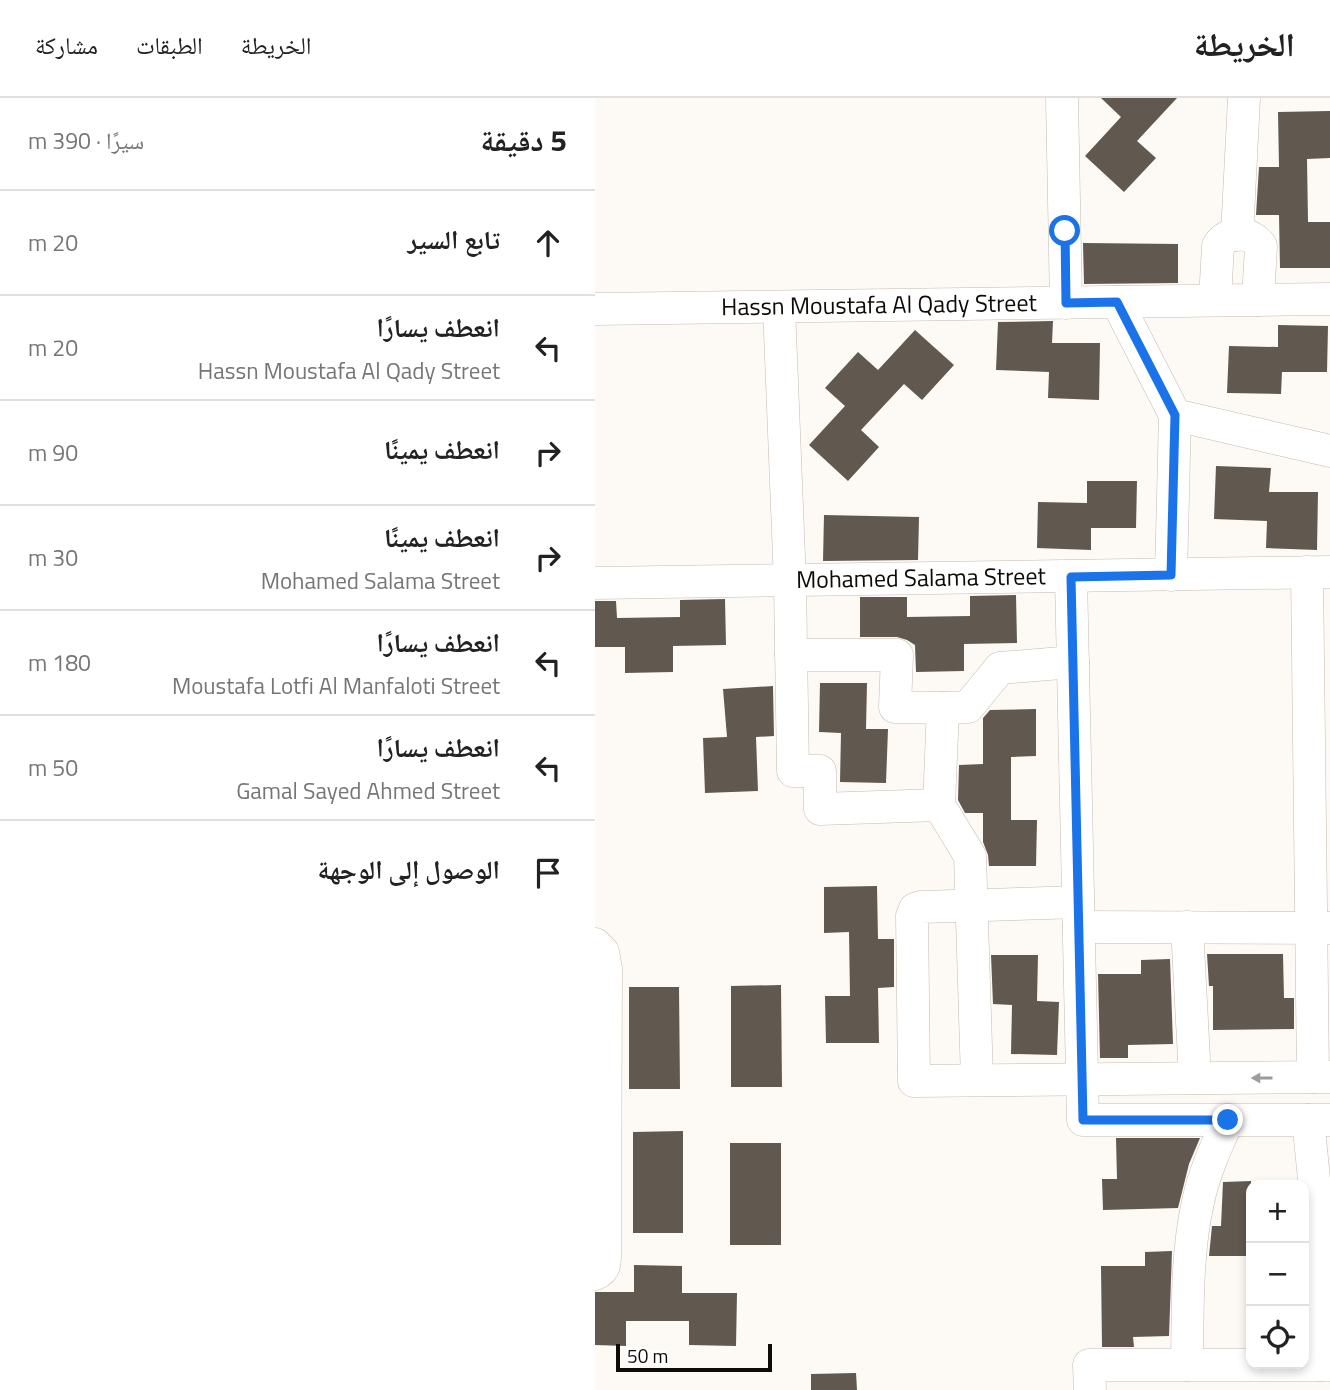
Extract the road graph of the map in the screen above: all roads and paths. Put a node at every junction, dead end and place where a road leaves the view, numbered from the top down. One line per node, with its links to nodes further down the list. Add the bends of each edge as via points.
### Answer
1 (1062, 98): 8 (street)
2 (1244, 98): 3 (street)
3 (1237, 235): 5 (street, via 1222,239 1218,246); 6 (street, via 1256,238 1261,246)
4 (1330, 299): 6 (street, Hassn Moustafa Al Qady Street)
5 (1215, 300): 6 (street, Hassn Moustafa Al Qady Street); 7 (street, Hassn Moustafa Al Qady Street)
6 (1258, 300)
7 (1117, 302): 8 (street, Hassn Moustafa Al Qady Street); 11 (street)
8 (1066, 303): 9 (street, Hassn Moustafa Al Qady Street)
9 (779, 307): 10 (street, Hassn Moustafa Al Qady Street); 16 (street)
10 (595, 309)
11 (1175, 415): 12 (street); 14 (street)
12 (1330, 451)
13 (1318, 572): 14 (street, Mohamed Salama Street); 25 (street)
14 (1171, 575): 15 (street, Mohamed Salama Street)
15 (1071, 577): 16 (street, Mohamed Salama Street); 19 (street)
16 (790, 582): 17 (street, Mohamed Salama Street); 18 (street)
17 (595, 583)
18 (791, 655): 20 (street, via 897,655 895,707); 21 (street, via 793,771 820,771 820,809)
19 (1073, 662): 20 (street, via 1000,668 968,707); 23 (street)
20 (943, 708): 21 (street)
21 (939, 805): 22 (street, via 970,856)
22 (972, 905): 23 (street); 30 (street); 30 (street, via 921,907 912,916 914,1081)
23 (1078, 914): 24 (street); 28 (street)
24 (1188, 927): 25 (street); 29 (street)
25 (1320, 928): 27 (street)
26 (595, 944): 31 (street, via 606,961)
27 (1321, 1077): 29 (street, one-way to 29)
28 (1082, 1078): 29 (street); 30 (street); 32 (street, via 1083,1120)
29 (1195, 1078)
30 (977, 1079)
31 (600, 1113): 34 (street, via 605,1258 600,1273)
32 (1228, 1120): 33 (street); 35 (street, via 1198,1199 1192,1232)
33 (1319, 1120): 36 (street, via 1316,1198)
34 (595, 1274)
35 (1187, 1365): 37 (street); 38 (street)
36 (1324, 1365): 38 (street)
37 (1089, 1378)
38 (1258, 1378)

